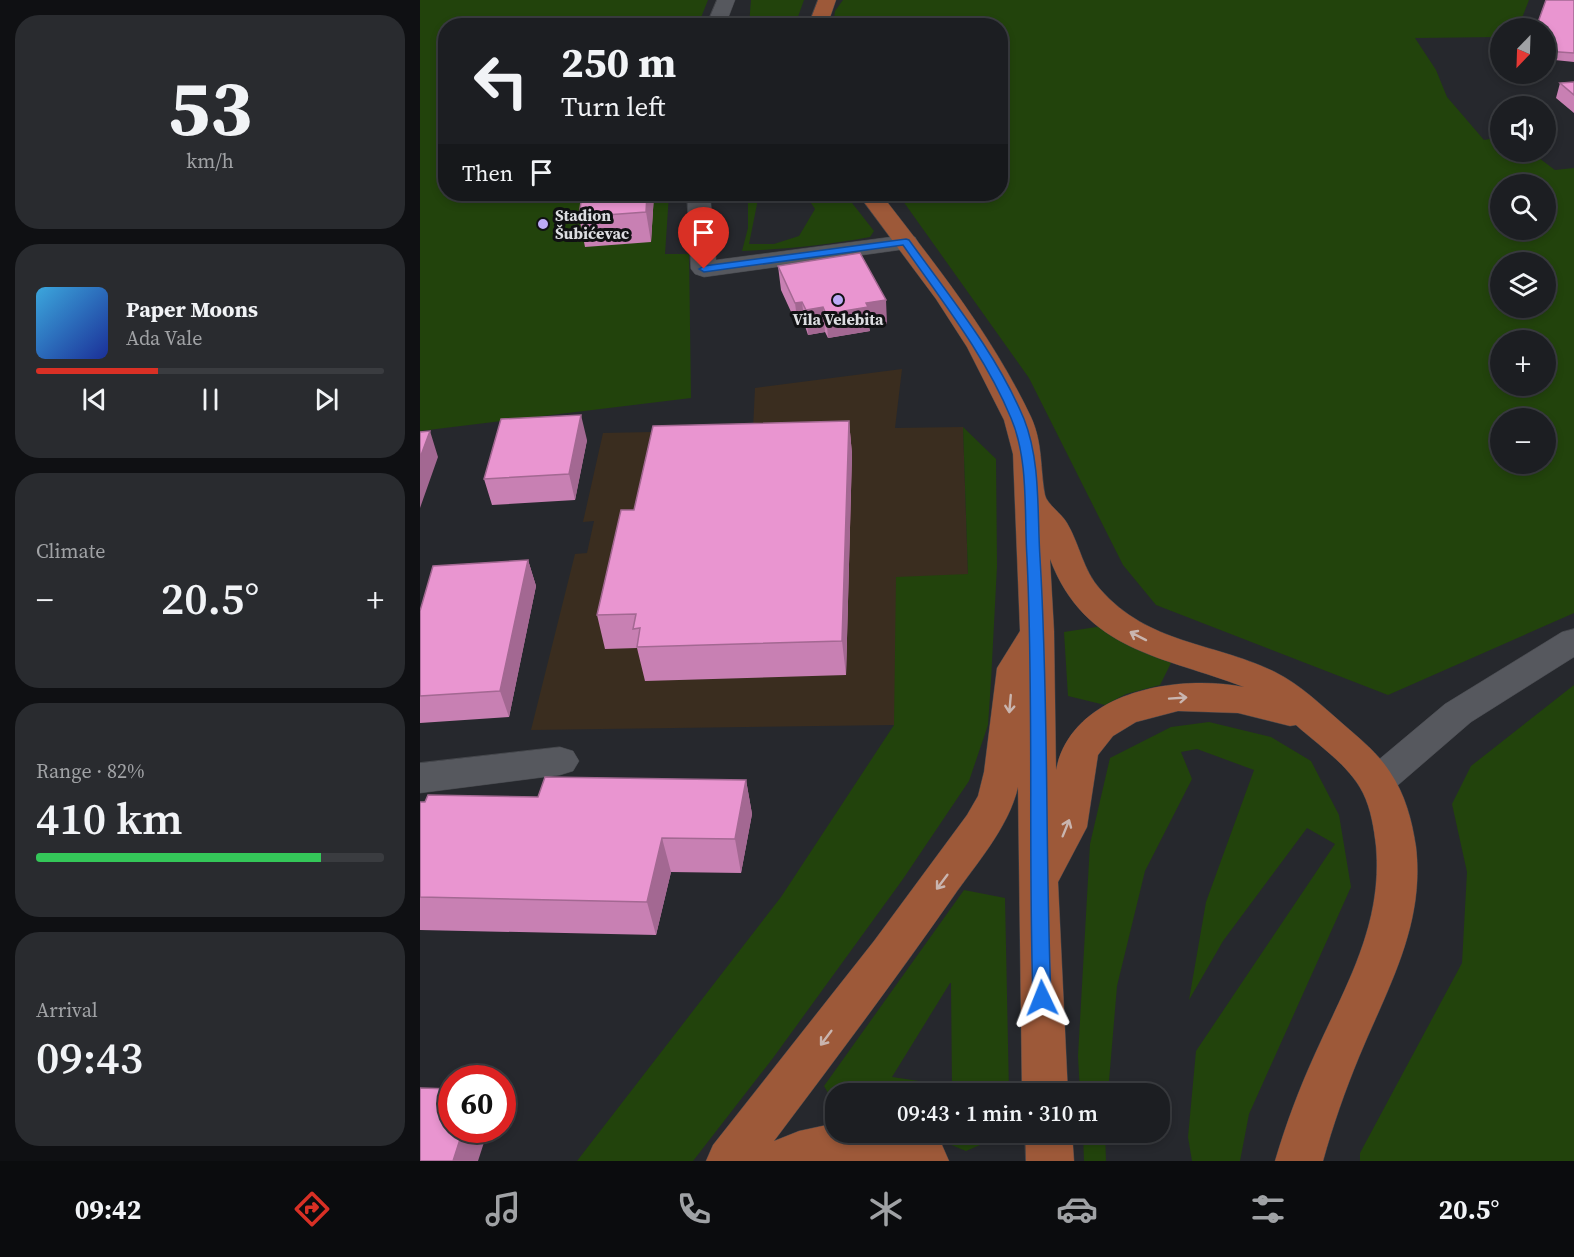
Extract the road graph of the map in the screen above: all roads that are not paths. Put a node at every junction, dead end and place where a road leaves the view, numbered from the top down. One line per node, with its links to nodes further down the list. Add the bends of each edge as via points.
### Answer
1 (726, 0): 3 (street)
2 (827, 0): 4 (main road)
3 (718, 18)
4 (820, 18)
5 (699, 201): 7 (street, via 704,269)
6 (874, 201): 7 (main road)
7 (906, 242): 8 (main road, via 981,347 1018,420 1028,454)
8 (1031, 503): 9 (main road); 11 (main road, one-way to 8, via 1272,687 1243,673 1165,649 1105,615 1084,594 1069,568 1054,525)
9 (1037, 631): 15 (main road); 18 (main road, one-way to 18, via 1015,669 1004,771 997,797 981,826 889,954)
10 (1574, 641): 14 (street, via 1458,713)
11 (1320, 726): 14 (main road, via 1352,753); 15 (main road, one-way to 11, via 1069,822 1082,749 1096,729 1129,710 1166,699 1211,696 1260,703)
12 (560, 761): 13 (street)
13 (420, 778)
14 (1377, 782): 22 (main road, via 1390,810 1399,864 1396,906 1384,957 1312,1115)
15 (1038, 879): 16 (main road)
16 (1045, 1083)
17 (1049, 1143): 21 (main road)
18 (730, 1161)
19 (782, 1161): 20 (main road, via 803,1150 850,1144 897,1149)
20 (925, 1161)
21 (1050, 1161)
22 (1299, 1161)

